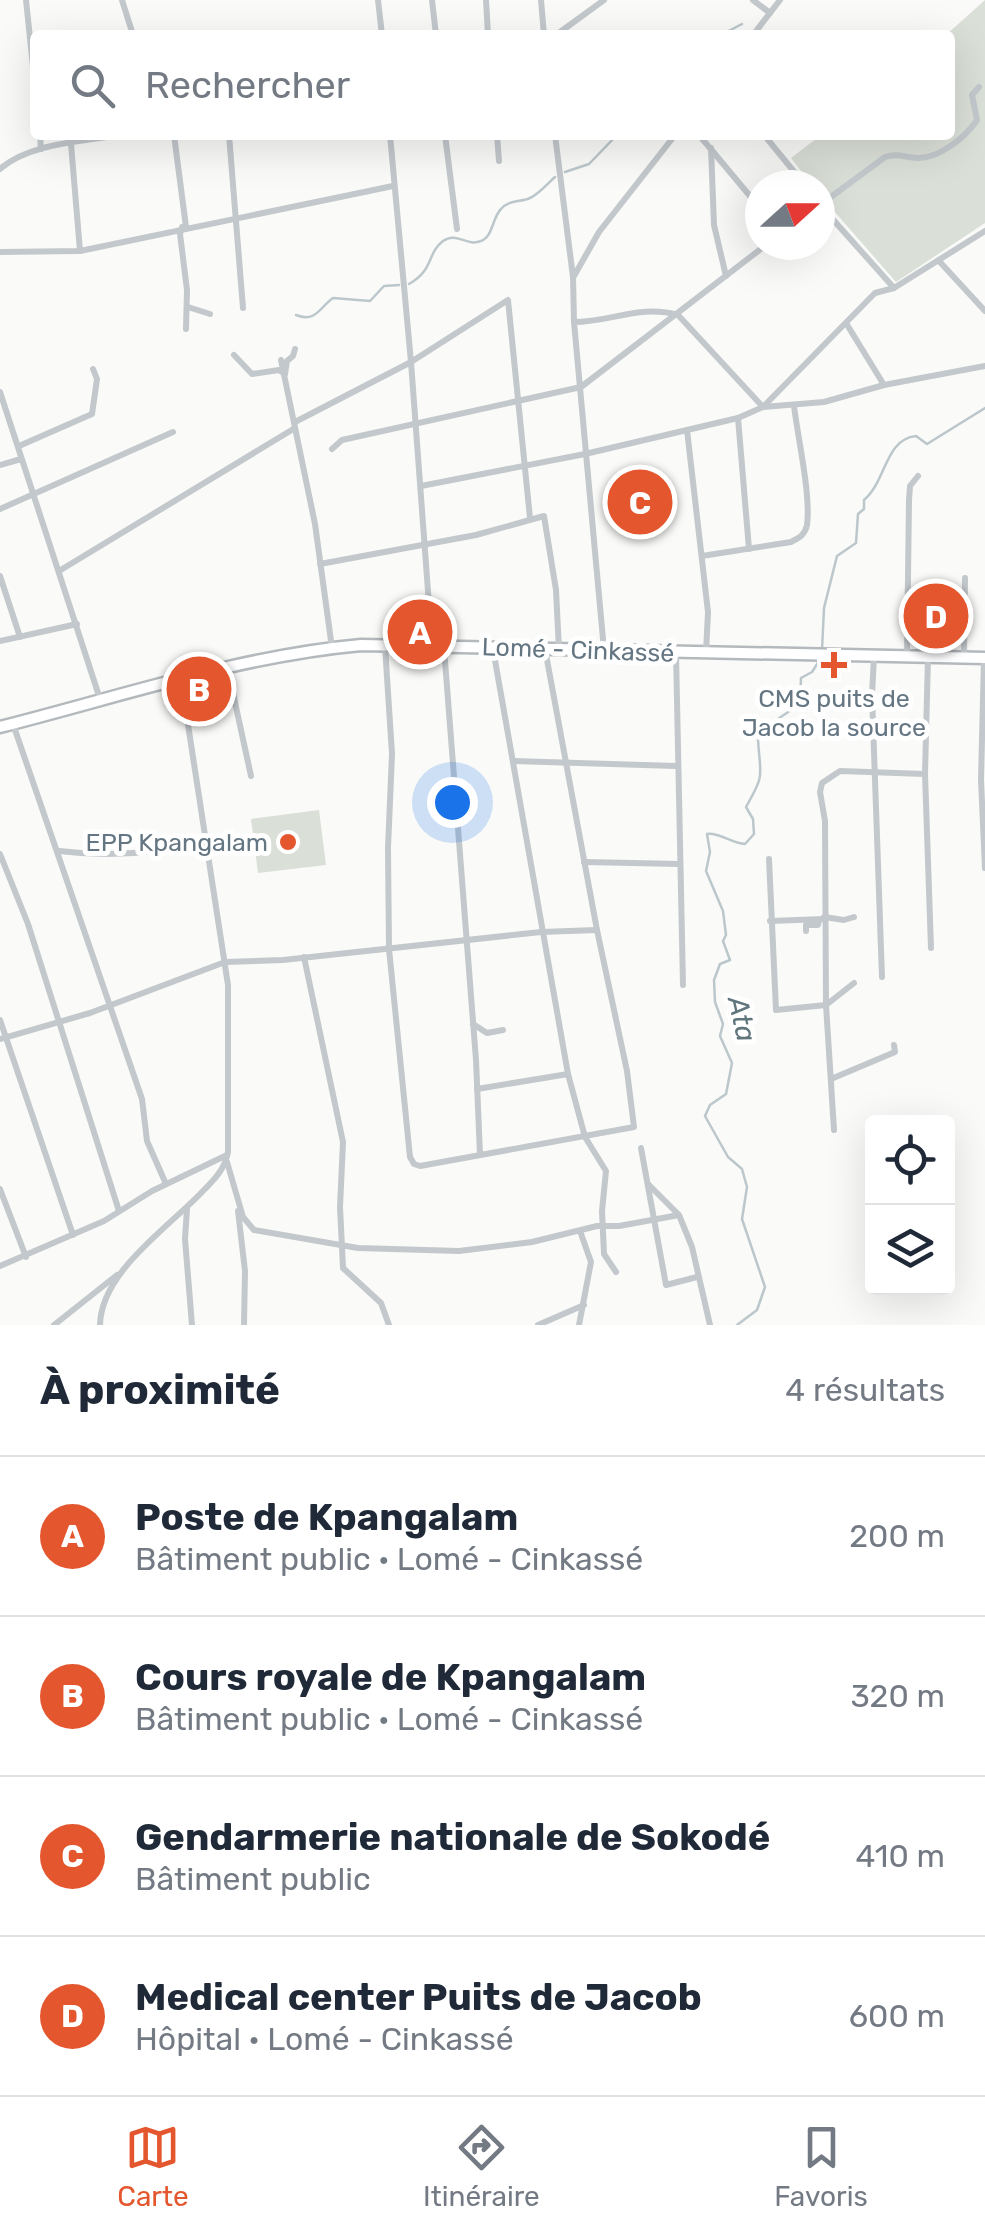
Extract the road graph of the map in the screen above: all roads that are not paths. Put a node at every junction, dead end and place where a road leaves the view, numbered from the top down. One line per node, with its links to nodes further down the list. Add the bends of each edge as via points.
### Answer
1 (26, 0): 18 (street)
2 (122, 0): 11 (street)
3 (378, 0): 12 (street)
4 (432, 0): 13 (street)
5 (486, 0): 14 (street)
6 (541, 0): 15 (street)
7 (604, 0): 16 (street)
8 (753, 0): 10 (street)
9 (780, 0): 10 (street)
10 (770, 13): 17 (street)
11 (131, 30)
12 (381, 30)
13 (435, 30)
14 (488, 30)
15 (544, 30)
16 (563, 30)
17 (757, 30)
18 (30, 38)
19 (979, 86): 49 (street, via 972,95 974,126 945,148 934,156 885,157 820,205)
20 (40, 140): 33 (street)
21 (92, 140): 31 (street)
22 (175, 140): 40 (street)
23 (229, 140): 39 (street)
24 (390, 140): 37 (street)
25 (446, 140): 41 (street)
26 (497, 140): 34 (street)
27 (555, 140): 48 (street)
28 (671, 140): 48 (street)
29 (703, 140): 32 (street)
30 (768, 140): 36 (street)
31 (71, 144): 33 (street); 43 (street)
32 (710, 148): 38 (street); 47 (street, via 714,225)
33 (41, 149): 35 (street)
34 (499, 162)
35 (0, 169)
36 (793, 170)
37 (393, 186): 39 (street); 61 (street)
38 (745, 190)
39 (237, 216): 40 (street); 51 (street)
40 (184, 227): 43 (street); 50 (street)
41 (457, 229)
42 (985, 231): 46 (street)
43 (80, 251): 44 (street)
44 (0, 252)
45 (747, 260): 47 (street)
46 (939, 261): 49 (street); 52 (street)
47 (726, 276): 54 (street)
48 (573, 278): 55 (street)
49 (894, 288): 56 (street, via 875,293)
50 (188, 307): 53 (street); 57 (street)
51 (243, 308)
52 (985, 311)
53 (210, 314)
54 (678, 315): 55 (street, via 638,310); 66 (street); 70 (street)
55 (574, 322): 66 (street)
56 (846, 322): 65 (street); 70 (street)
57 (186, 329)
58 (295, 349): 64 (street)
59 (234, 355): 64 (street, via 252,374)
60 (281, 360): 64 (street)
61 (411, 362): 68 (street, via 508,300); 73 (street); 74 (street)
62 (985, 366): 65 (street)
63 (93, 370): 77 (street, via 92,414)
64 (285, 374): 73 (street)
65 (884, 385): 69 (street)
66 (581, 387): 68 (street); 79 (street)
67 (0, 392): 71 (street)
68 (520, 401): 74 (street); 82 (street)
69 (794, 406): 70 (street); 89 (street, via 806,527 791,542)
70 (763, 407): 72 (street)
71 (3, 414): 77 (street)
72 (738, 418): 75 (street); 89 (street)
73 (295, 425): 91 (street); 92 (street)
74 (416, 425): 78 (street, via 342,440); 84 (street)
75 (687, 430): 79 (street); 90 (street)
76 (173, 432): 85 (street)
77 (19, 446): 80 (street)
78 (332, 448)
79 (586, 454): 82 (street); 104 (street)
80 (21, 458): 81 (street); 85 (street)
81 (0, 465)
82 (526, 466): 84 (street); 87 (street)
83 (918, 476): 108 (street, via 908,500)
84 (421, 486): 88 (street)
85 (32, 497): 86 (street); 92 (street)
86 (0, 509)
87 (530, 518): 88 (street); 103 (street, via 544,516)
88 (426, 543): 91 (street); 99 (street)
89 (749, 548): 90 (street)
90 (702, 556): 106 (street)
91 (320, 564): 100 (street)
92 (59, 571): 95 (street)
93 (0, 576): 96 (street)
94 (966, 578): 110 (street)
95 (77, 624): 96 (street); 114 (street)
96 (20, 637): 97 (street)
97 (0, 641)
98 (385, 645): 99 (highway, Lomé - Cinkassé); 100 (highway, Lomé - Cinkassé); 138 (street, via 392,754)
99 (438, 646): 101 (highway, Lomé - Cinkassé); 137 (street)
100 (332, 648): 112 (highway, Lomé - Cinkassé)
101 (492, 648): 102 (highway, Lomé - Cinkassé); 117 (street)
102 (544, 649): 103 (highway, Lomé - Cinkassé); 118 (street)
103 (559, 650): 104 (highway, Lomé - Cinkassé)
104 (604, 651): 105 (highway, Lomé - Cinkassé)
105 (676, 653): 106 (highway, Lomé - Cinkassé); 119 (street)
106 (706, 654): 107 (highway, Lomé - Cinkassé)
107 (874, 656): 108 (highway, Lomé - Cinkassé); 120 (street)
108 (907, 657): 109 (highway, Lomé - Cinkassé)
109 (928, 657): 110 (highway, Lomé - Cinkassé); 121 (street)
110 (964, 658): 111 (highway, Lomé - Cinkassé)
111 (984, 658): 123 (street)
112 (228, 670): 113 (highway, Lomé - Cinkassé); 122 (street)
113 (181, 679): 114 (highway, Lomé - Cinkassé); 124 (street)
114 (101, 702): 115 (highway, Lomé - Cinkassé)
115 (13, 724): 116 (highway, Lomé - Cinkassé); 125 (street)
116 (0, 727)
117 (513, 761): 118 (street); 136 (street)
118 (564, 763): 119 (street); 128 (street)
119 (676, 766): 129 (street)
120 (876, 770): 121 (street); 132 (street, via 840,770 822,783); 142 (street)
121 (925, 774): 139 (street)
122 (250, 776)
123 (985, 828): 130 (street)
124 (205, 840): 125 (street, via 105,856); 141 (street)
125 (58, 851): 145 (street)
126 (0, 854): 148 (street)
127 (769, 859): 133 (street)
128 (584, 862): 129 (street); 134 (street)
129 (680, 864): 144 (street)
130 (985, 868)
131 (854, 917): 132 (street)
132 (823, 919): 133 (street); 135 (street, via 806,924); 146 (street)
133 (770, 920): 146 (street, via 776,1010)
134 (596, 930): 136 (street); 157 (street, via 634,1127)
135 (806, 931)
136 (541, 932): 137 (street); 153 (street)
137 (465, 943): 138 (street); 149 (street)
138 (389, 948): 140 (street); 159 (street, via 411,1160 420,1166)
139 (931, 948)
140 (304, 958): 141 (street); 172 (street, via 342,1142)
141 (224, 962): 145 (street); 160 (street)
142 (882, 977)
143 (854, 982): 146 (street)
144 (683, 985)
145 (110, 1005): 148 (street); 161 (street, via 142,1100 151,1153)
146 (826, 1005): 154 (street)
147 (0, 1020): 151 (street)
148 (60, 1022): 151 (street); 166 (street)
149 (472, 1023): 150 (street, via 486,1033); 155 (street)
150 (502, 1030)
151 (3, 1038): 171 (street)
152 (894, 1044): 154 (street, via 895,1052)
153 (568, 1074): 155 (street); 157 (street)
154 (831, 1079): 156 (street)
155 (477, 1089): 159 (street)
156 (834, 1130)
157 (585, 1137): 159 (street); 169 (street, via 606,1171)
158 (641, 1148): 162 (street)
159 (480, 1155)
160 (227, 1156): 161 (street); 164 (street); 165 (street)
161 (166, 1184): 166 (street)
162 (649, 1185): 167 (street); 168 (street)
163 (0, 1190): 173 (street)
164 (236, 1194): 172 (street, via 243,1217 258,1233); 182 (street)
165 (187, 1208): 176 (street); 181 (street)
166 (119, 1211): 171 (street)
167 (679, 1215): 168 (street); 177 (street)
168 (653, 1220): 169 (street); 177 (street, via 666,1285)
169 (603, 1226): 170 (street); 175 (street, via 604,1254)
170 (580, 1231): 172 (street, via 459,1251); 178 (street, via 591,1262)
171 (73, 1235): 173 (street)
172 (342, 1245): 183 (street, via 346,1272 382,1303)
173 (26, 1257): 174 (street)
174 (0, 1266)
175 (616, 1272)
176 (118, 1274): 179 (street); 180 (street)
177 (697, 1277): 186 (street)
178 (584, 1306): 184 (street); 185 (street)
179 (54, 1325)
180 (100, 1325)
181 (192, 1325)
182 (244, 1325)
183 (389, 1325)
184 (538, 1325)
185 (579, 1325)
186 (710, 1325)

